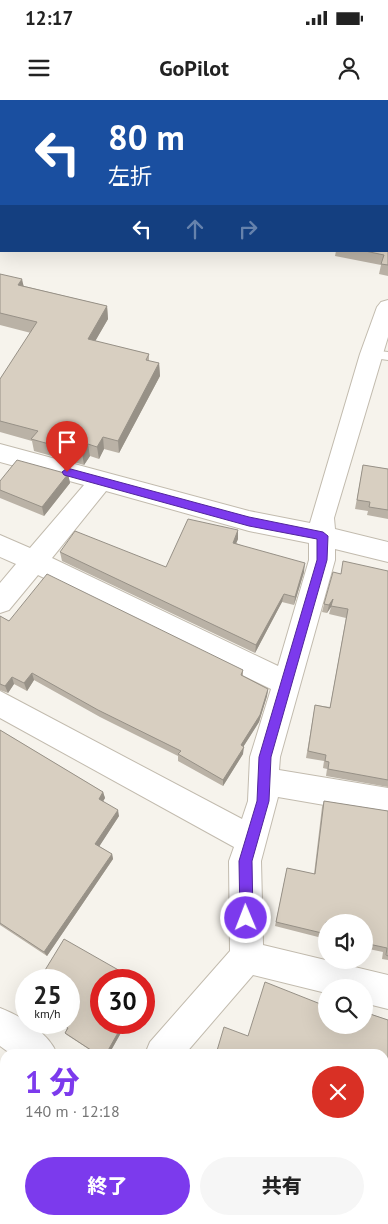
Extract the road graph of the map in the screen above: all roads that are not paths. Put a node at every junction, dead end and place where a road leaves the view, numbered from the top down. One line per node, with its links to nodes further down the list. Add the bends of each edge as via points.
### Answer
1 (388, 307): 2 (street)
2 (379, 355): 5 (street, via 322,518)
3 (0, 453): 4 (street)
4 (101, 481): 5 (street, via 249,522); 8 (street)
5 (323, 536): 7 (street); 10 (street, via 322,560)
6 (0, 545): 8 (street)
7 (388, 552)
8 (34, 561): 9 (street); 10 (street)
9 (0, 602)
10 (287, 684): 12 (street, via 265,757)
11 (0, 704): 14 (street)
12 (265, 782): 13 (street); 14 (street)
13 (388, 802)
14 (252, 841): 15 (street, via 245,861)
15 (248, 957): 16 (street); 19 (street)
16 (388, 992)
17 (0, 1025): 18 (street)
18 (33, 1049)
19 (166, 1049)

